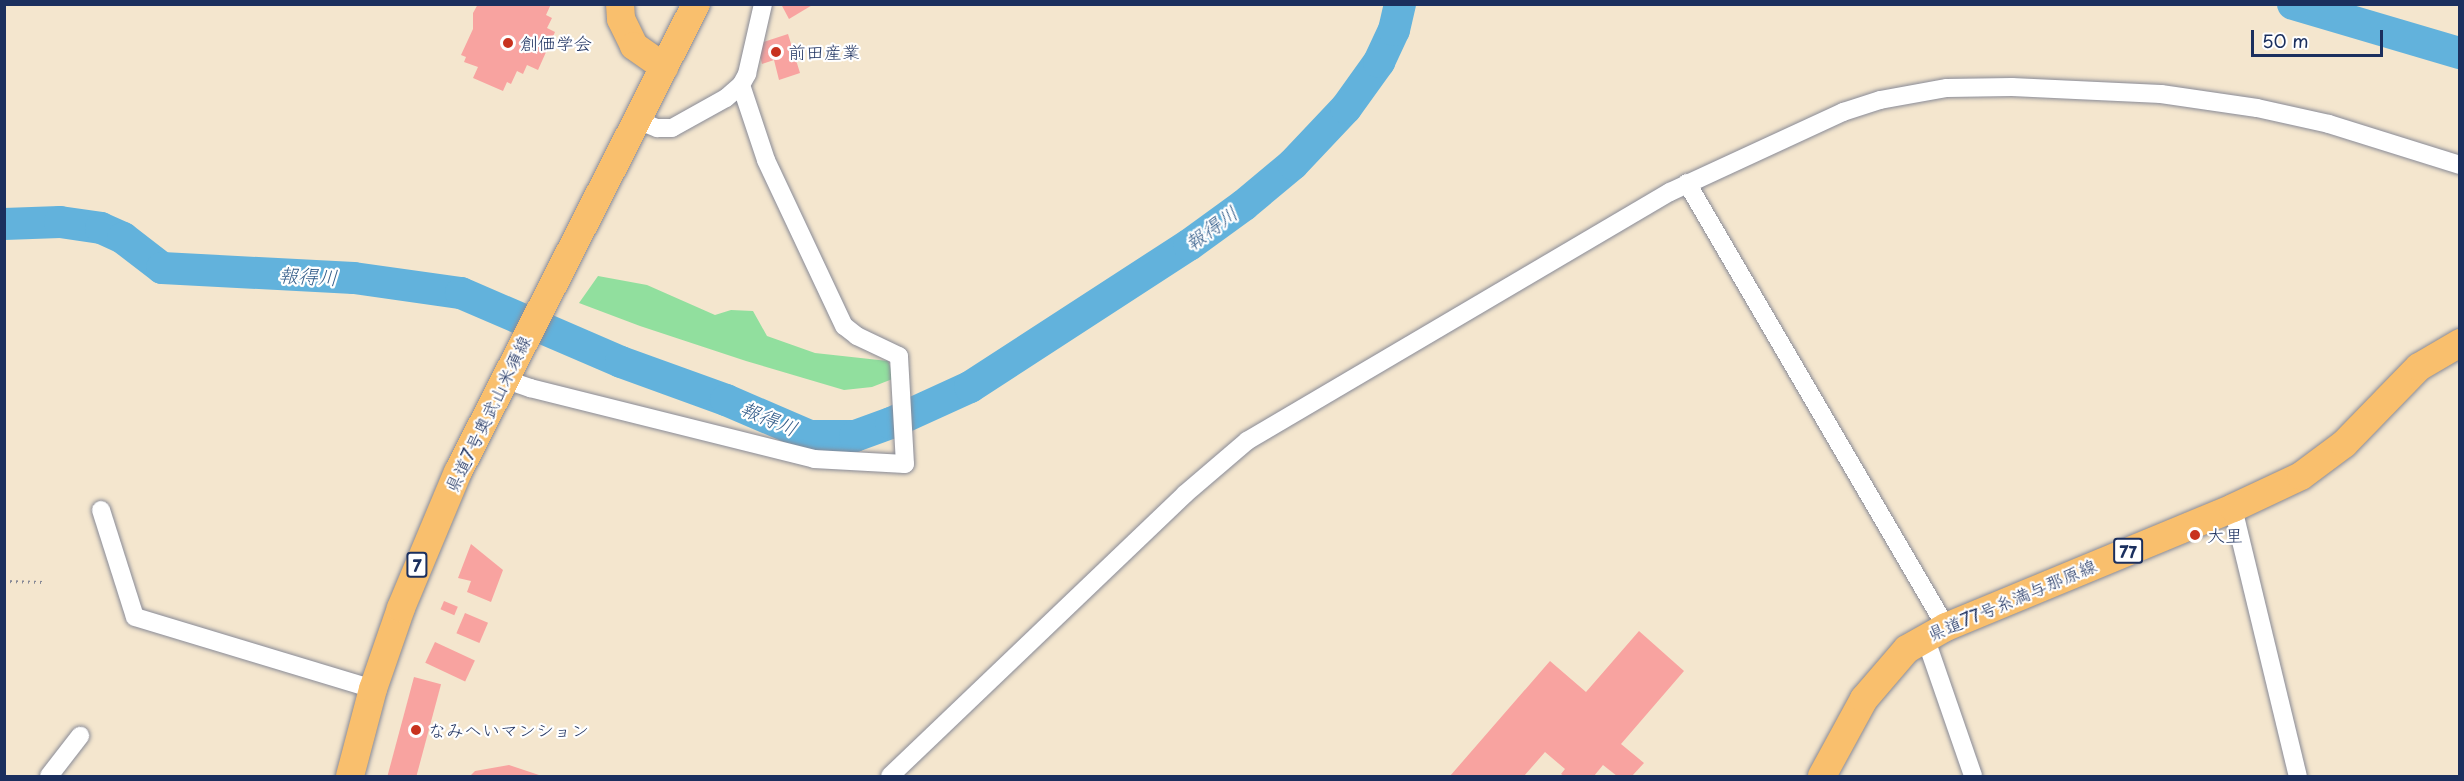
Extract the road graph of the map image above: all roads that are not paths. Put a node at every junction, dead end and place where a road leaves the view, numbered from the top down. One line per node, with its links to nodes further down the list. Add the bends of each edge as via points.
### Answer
1 (620, 4): 4 (main road, via 621,19 634,46)
2 (696, 4): 4 (main road, 県道7号奥武山米須線 / 7)
3 (763, 4): 5 (street)
4 (664, 67): 6 (main road, 県道7号奥武山米須線 / 7)
5 (741, 85): 6 (street, via 726,98 672,128 657,128); 10 (street, via 766,160 844,326 856,336 899,356 905,464 814,459 530,388)
6 (637, 120): 10 (main road, 県道7号奥武山米須線 / 7)
7 (2460, 165): 8 (street, via 2329,124 2204,99 2102,90 1947,88 1880,100 1842,112)
8 (1687, 183): 13 (street); 18 (street, via 1225,457)
9 (2460, 343): 11 (main road, 県道77号糸満与那原線 / 77, via 2419,367 2327,460 2274,491)
10 (508, 372): 14 (main road, 県道7号奥武山米須線 / 7, via 416,567)
11 (2233, 508): 13 (main road, 県道77号糸満与那原線 / 77); 21 (street)
12 (101, 510): 14 (street, via 135,616)
13 (1936, 632): 19 (main road, 県道77号糸満与那原線 / 77, via 1907,649 1876,682); 20 (street)
14 (373, 689): 17 (main road, 県道7号奥武山米須線 / 7)
15 (80, 736): 16 (street)
16 (49, 777)
17 (350, 777)
18 (891, 777)
19 (1822, 777)
20 (1973, 777)
21 (2298, 777)

